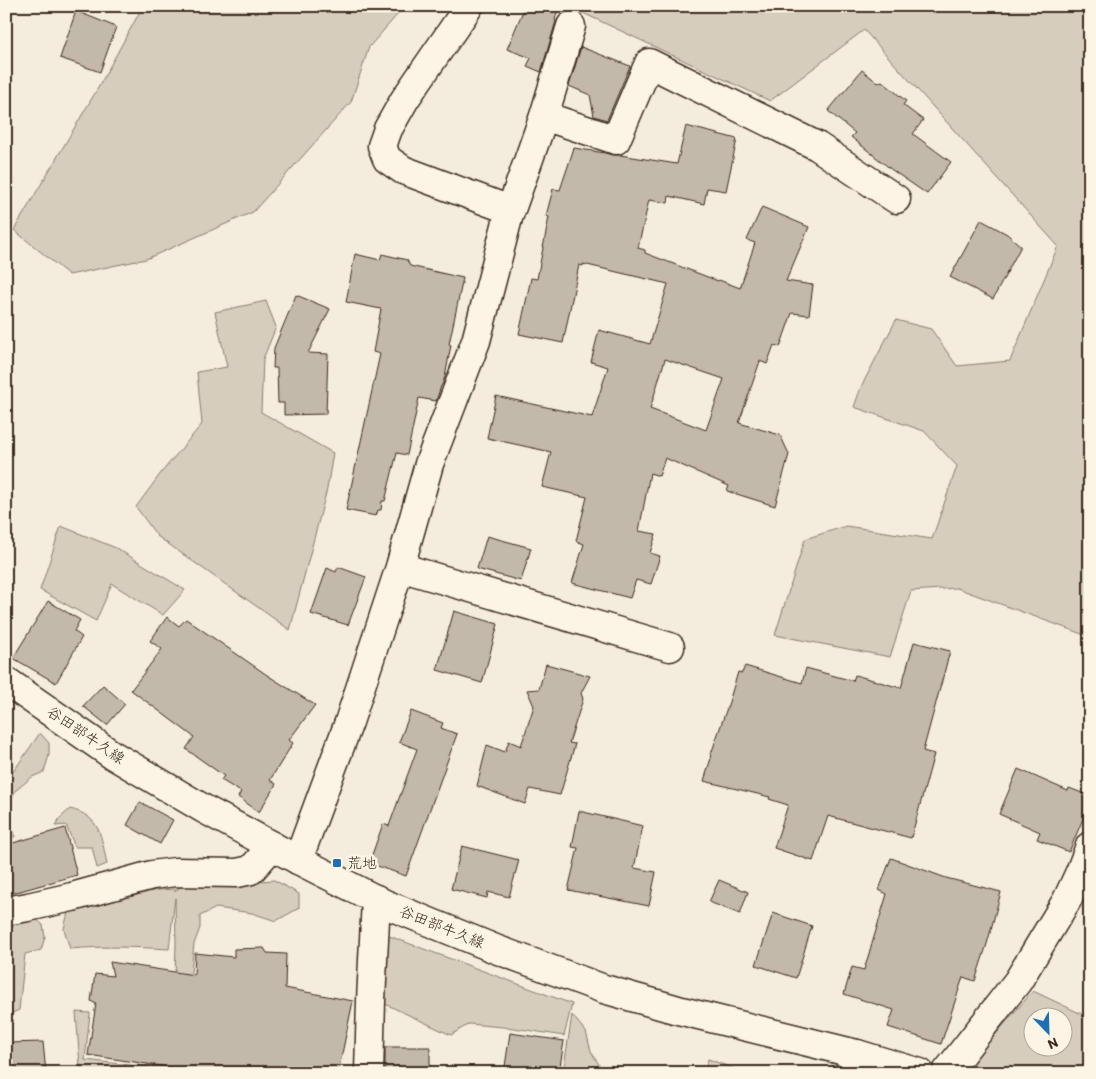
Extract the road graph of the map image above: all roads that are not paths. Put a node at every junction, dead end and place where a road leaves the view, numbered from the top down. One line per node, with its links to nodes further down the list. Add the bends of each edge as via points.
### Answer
1 (469, 6): 5 (street, via 404,99 382,146 387,159 403,170)
2 (571, 26): 3 (street)
3 (544, 116): 4 (street, via 616,140 650,63 817,146); 5 (street)
4 (896, 199)
5 (510, 210): 6 (street, via 476,341 429,464)
6 (400, 567): 7 (street); 11 (street, via 349,722)
7 (670, 647)
8 (6, 681): 9 (street, 谷田部牛久線, via 111,754)
9 (272, 846): 11 (street, 谷田部牛久線); 13 (street, via 251,870 152,875)
10 (1090, 846): 17 (street, via 1067,900 1018,982)
11 (298, 860): 12 (street, 谷田部牛久線)
12 (376, 899): 14 (street, 谷田部牛久線, via 498,950 604,989); 15 (street)
13 (6, 911)
14 (854, 1063): 16 (street, 谷田部牛久線)
15 (369, 1073)
16 (920, 1073)
17 (946, 1073)

